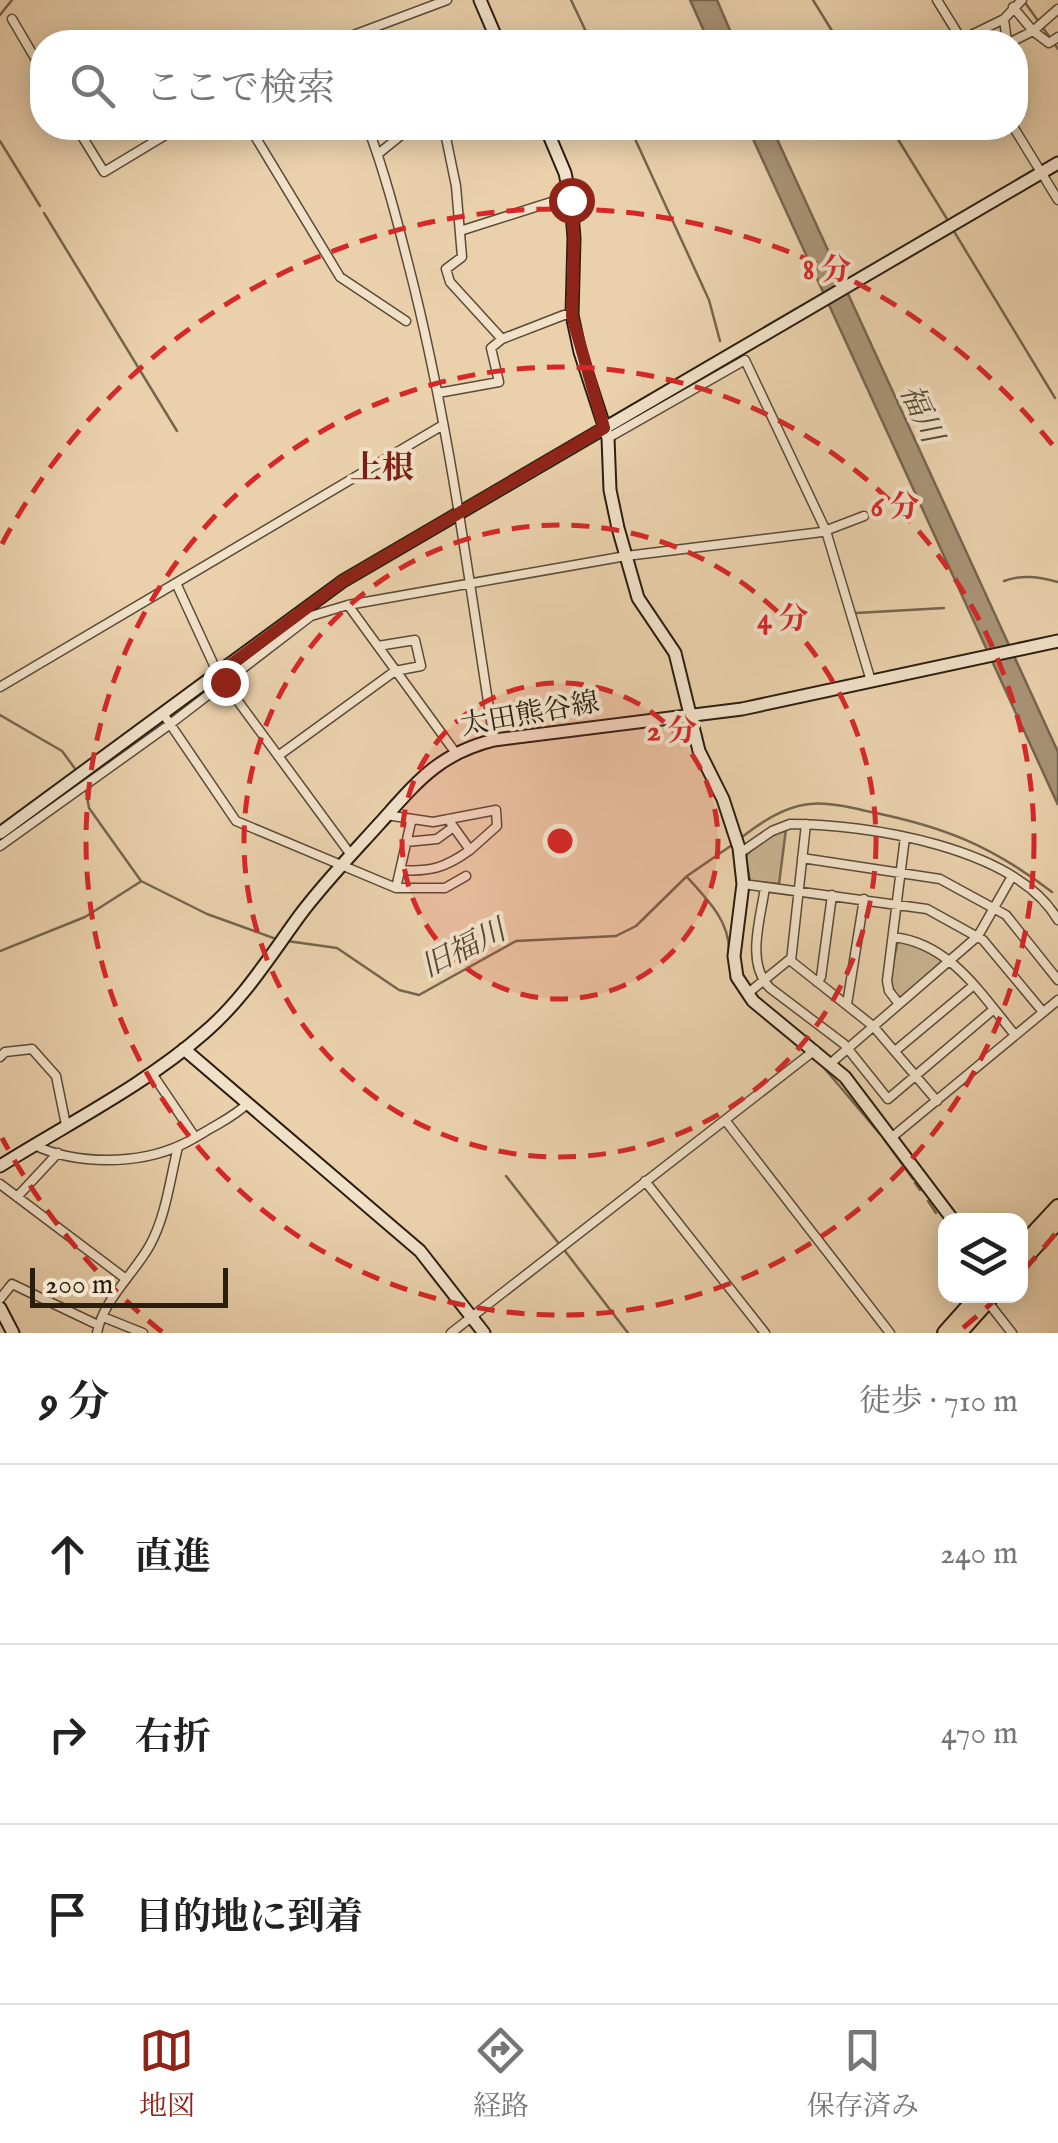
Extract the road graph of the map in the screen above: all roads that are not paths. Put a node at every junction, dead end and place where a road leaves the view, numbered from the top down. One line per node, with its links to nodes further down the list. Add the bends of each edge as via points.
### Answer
1 (447, 0): 9 (street)
2 (480, 0): 10 (street)
3 (937, 0): 11 (street)
4 (1022, 0): 6 (street)
5 (1056, 5): 14 (street)
6 (1014, 7): 7 (street); 14 (street)
7 (1004, 19): 12 (street); 13 (street)
8 (12, 20): 17 (street)
9 (367, 30)
10 (493, 30)
11 (955, 30)
12 (983, 30)
13 (1006, 30)
14 (1033, 31): 15 (street); 16 (street, via 1049,43)
15 (1028, 33)
16 (1058, 37)
17 (30, 50)
18 (85, 140): 19 (street, via 104,172)
19 (157, 140)
20 (257, 140): 33 (street, via 340,276)
21 (373, 140): 26 (street)
22 (395, 140): 26 (street)
23 (446, 140): 31 (street)
24 (551, 140): 29 (street)
25 (1021, 140): 28 (street)
26 (378, 154): 35 (street)
27 (1058, 163): 28 (street)
28 (1041, 172): 30 (street); 37 (street)
29 (570, 196): 31 (street); 32 (street)
30 (1058, 200)
31 (460, 232): 34 (street, via 462,258 446,270 450,282)
32 (572, 316): 34 (street); 37 (street)
33 (406, 321)
34 (502, 339): 35 (street, via 490,348 500,382)
35 (438, 393): 36 (street)
36 (443, 425): 38 (street); 42 (street)
37 (606, 433): 38 (street); 40 (street, via 745,360); 41 (street, via 612,507)
38 (458, 512): 43 (street); 48 (street, via 343,581)
39 (864, 516): 40 (street)
40 (826, 531): 41 (street); 49 (street)
41 (626, 556): 43 (street); 51 (street, via 638,598 675,653)
42 (176, 583): 48 (street); 50 (street)
43 (470, 586): 44 (street); 53 (street)
44 (348, 606): 46 (street); 48 (street, via 312,616)
45 (1055, 643): 49 (street, 太田熊谷線)
46 (378, 646): 47 (street); 47 (street, via 415,640 420,666)
47 (395, 670): 54 (street); 55 (street)
48 (222, 678): 52 (street); 55 (street)
49 (872, 681): 51 (street, 太田熊谷線)
50 (0, 687)
51 (690, 715): 53 (street, 太田熊谷線); 66 (street)
52 (166, 720): 56 (street); 69 (street, via 236,821)
53 (494, 740): 54 (street, 太田熊谷線)
54 (455, 752): 57 (street, 太田熊谷線)
55 (278, 756): 67 (street)
56 (73, 784): 61 (street); 64 (street)
57 (386, 816): 58 (street); 67 (street, 太田熊谷線)
58 (411, 822): 59 (street); 63 (street)
59 (450, 823): 63 (street, via 437,840); 65 (street); 65 (street, via 496,810 497,826)
60 (806, 824): 62 (street); 66 (street, via 779,827); 68 (street)
61 (0, 832)
62 (905, 838): 71 (street); 73 (street, via 954,848)
63 (406, 842): 70 (street)
64 (0, 846)
65 (470, 850): 70 (street, via 430,872)
66 (740, 851): 74 (street)
67 (351, 855): 69 (street, 太田熊谷線)
68 (802, 858): 71 (street); 77 (street)
69 (342, 866): 76 (street); 100 (street, 太田熊谷線, via 221,1018)
70 (400, 870): 76 (street)
71 (901, 871): 80 (street); 81 (street, via 940,878)
72 (466, 876): 76 (street, via 445,888)
73 (1012, 878): 81 (street); 82 (street, via 1038,894)
74 (743, 884): 75 (street); 91 (street, via 734,956)
75 (765, 887): 77 (street); 88 (street, via 756,956)
76 (396, 888)
77 (798, 891): 78 (street); 85 (street)
78 (832, 895): 79 (street); 89 (street)
79 (864, 900): 80 (street); 93 (street)
80 (898, 904): 83 (street, via 927,909); 84 (street)
81 (996, 908): 83 (street); 87 (street)
82 (1058, 920)
83 (978, 936): 86 (street); 96 (street)
84 (893, 937): 86 (street, via 914,939); 94 (street, via 887,988)
85 (790, 959): 88 (street); 89 (street)
86 (952, 960): 90 (street); 94 (street)
87 (1058, 980)
88 (764, 981): 91 (street); 99 (street)
89 (818, 982): 93 (street)
90 (974, 986): 95 (street); 102 (street)
91 (747, 994): 101 (street)
92 (1058, 1000): 96 (street)
93 (846, 1004): 97 (street)
94 (899, 1004): 97 (street)
95 (994, 1010): 98 (street); 106 (street)
96 (1043, 1012): 98 (street)
97 (873, 1026): 99 (street); 102 (street)
98 (1016, 1034): 107 (street)
99 (848, 1048): 104 (street); 106 (street, via 888,1099)
100 (184, 1049): 105 (street); 108 (street)
101 (815, 1050): 104 (street); 109 (street)
102 (895, 1051): 106 (street)
103 (0, 1057): 110 (street, via 32,1049 56,1076)
104 (831, 1063): 112 (street)
105 (151, 1072): 110 (street); 111 (street)
106 (916, 1076): 107 (street)
107 (937, 1101): 112 (street)
108 (248, 1103): 111 (street); 131 (street, via 420,1251)
109 (725, 1120): 117 (street); 138 (street)
110 (66, 1125): 113 (street)
111 (195, 1137): 114 (street)
112 (892, 1138): 121 (street)
113 (34, 1145): 115 (street); 116 (street)
114 (178, 1147): 115 (street, via 104,1160); 125 (street, via 159,1224)
115 (58, 1153): 119 (street)
116 (0, 1166)
117 (645, 1181): 131 (street); 137 (street)
118 (0, 1184): 119 (street)
119 (16, 1198): 125 (street)
120 (1058, 1207): 123 (highway)
121 (948, 1213)
122 (1058, 1221): 124 (highway)
123 (1028, 1239)
124 (1028, 1254)
125 (126, 1280): 132 (street)
126 (0, 1299): 132 (street, via 12,1284)
127 (979, 1303): 139 (highway)
128 (982, 1303): 140 (highway)
129 (990, 1303): 141 (street)
130 (0, 1308): 133 (street)
131 (472, 1317): 135 (street); 136 (street)
132 (100, 1325): 134 (street)
133 (7, 1329)
134 (143, 1333)
135 (451, 1333)
136 (484, 1333)
137 (765, 1333)
138 (890, 1333)
139 (945, 1333)
140 (959, 1333)
141 (1012, 1333)

